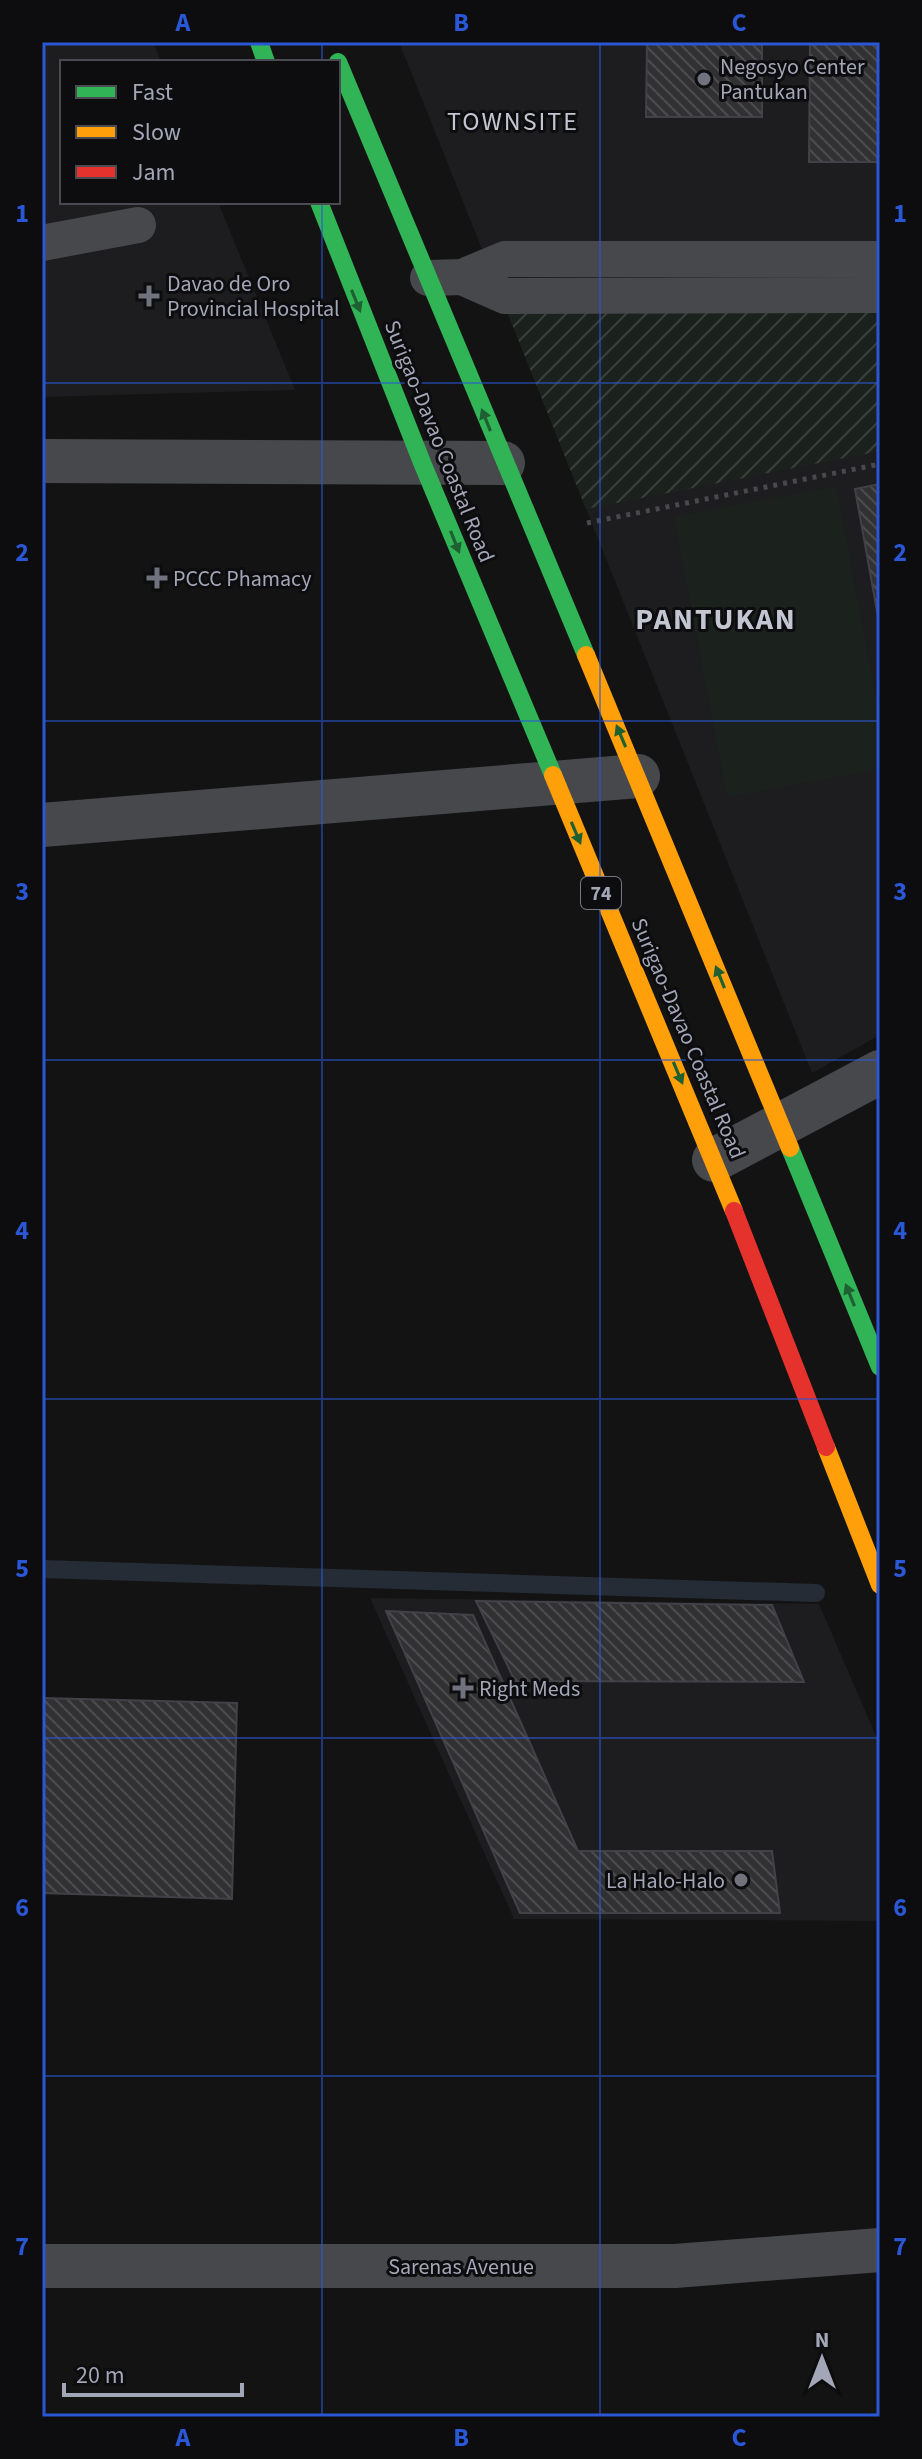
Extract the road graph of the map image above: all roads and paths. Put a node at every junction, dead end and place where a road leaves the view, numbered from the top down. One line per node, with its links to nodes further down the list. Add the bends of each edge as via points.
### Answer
1 (340, 66): 6 (highway)
2 (320, 204): 11 (highway, Surigao-Davao Coastal Road / 74, one-way to 11)
3 (138, 225): 4 (lane)
4 (42, 243)
5 (880, 259): 6 (lane, via 505,259)
6 (445, 277): 7 (lane, via 505,296); 9 (highway, one-way to 6)
7 (880, 295)
8 (42, 461): 11 (street)
9 (503, 463): 11 (street); 12 (highway)
10 (880, 464): 12 (path)
11 (423, 465): 14 (highway, Surigao-Davao Coastal Road / 74, one-way to 14)
12 (534, 533): 13 (highway, one-way to 12)
13 (638, 776): 14 (street); 17 (highway, one-way to 13)
14 (555, 782): 15 (street); 18 (highway, Surigao-Davao Coastal Road / 74, one-way to 18)
15 (42, 825)
16 (880, 1072): 17 (street)
17 (781, 1124): 18 (street); 19 (highway, one-way to 17)
18 (714, 1160): 20 (highway, Surigao-Davao Coastal Road / 74)
19 (880, 1367)
20 (880, 1585)
21 (880, 2250): 22 (street, Sarenas Avenue, via 675,2266)
22 (42, 2266)

